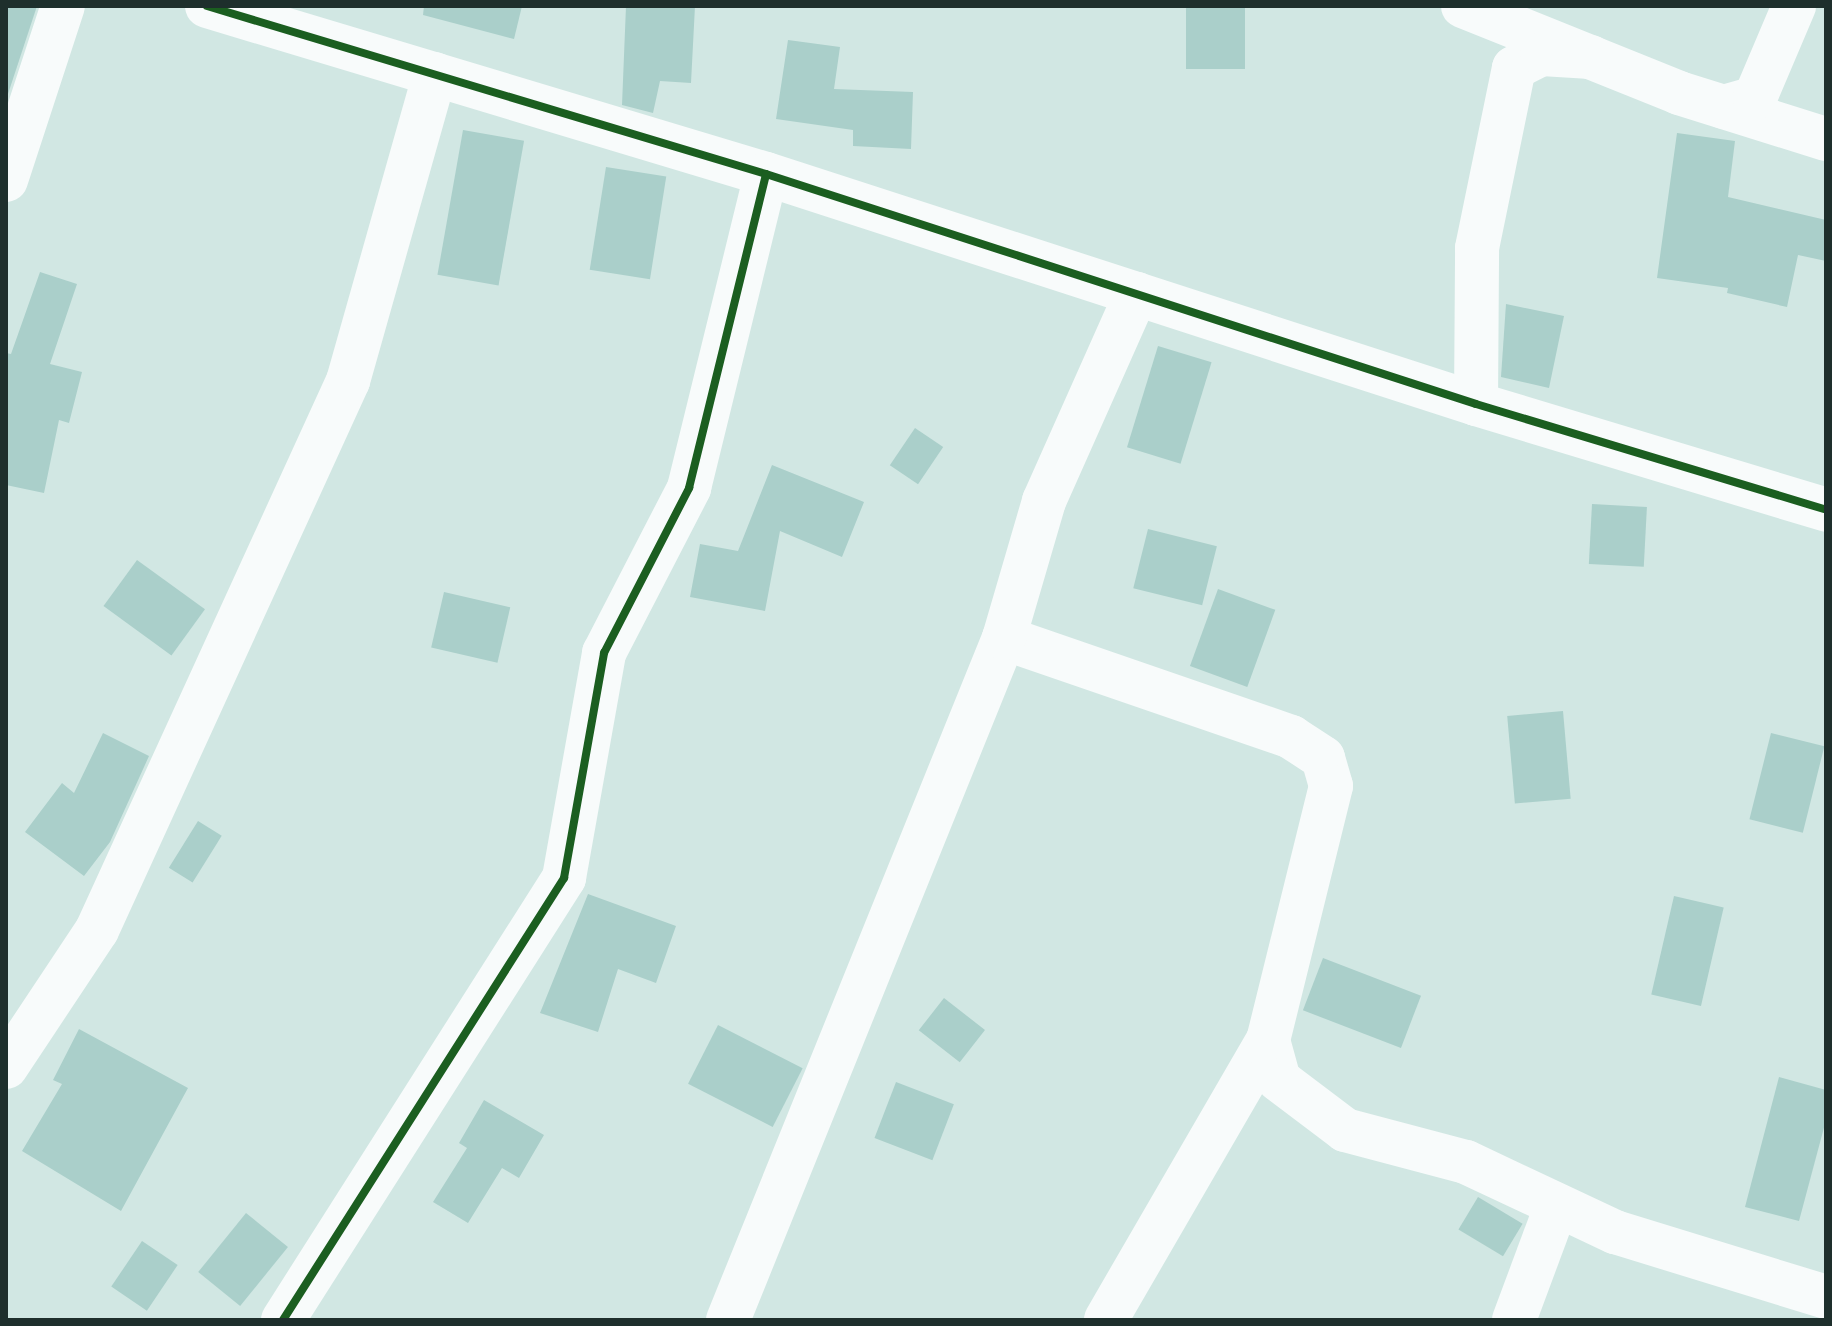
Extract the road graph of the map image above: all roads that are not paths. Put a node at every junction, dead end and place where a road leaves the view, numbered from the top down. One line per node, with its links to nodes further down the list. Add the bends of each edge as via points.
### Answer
1 (63, 6): 11 (street)
2 (207, 6): 7 (street)
3 (1794, 6): 8 (street, via 1755,98)
4 (1478, 12): 5 (street); 6 (street)
5 (1591, 57): 6 (street, via 1542,54); 8 (street)
6 (1514, 68): 13 (street, via 1477,248)
7 (435, 74): 10 (street); 17 (street, via 348,381 97,930)
8 (1724, 107): 9 (street)
9 (1826, 139)
10 (766, 174): 12 (street); 20 (street, via 689,488 604,653 564,878)
11 (6, 180)
12 (1136, 294): 13 (street); 15 (street, via 1044,501)
13 (1476, 404): 14 (street)
14 (1826, 510)
15 (1004, 638): 16 (street, via 1291,737 1323,758 1331,786); 21 (street)
16 (1268, 1040): 18 (street, via 1279,1080 1316,1114 1345,1130 1466,1162); 22 (street)
17 (6, 1067)
18 (1556, 1207): 19 (street, via 1615,1232); 23 (street)
19 (1826, 1297)
20 (283, 1320)
21 (728, 1320)
22 (1106, 1320)
23 (1514, 1320)

